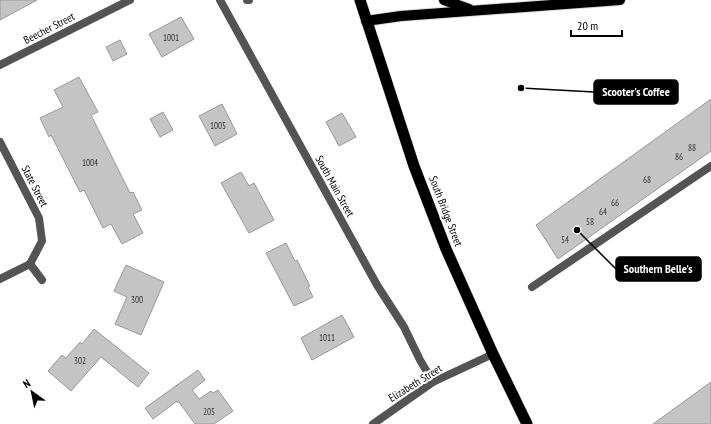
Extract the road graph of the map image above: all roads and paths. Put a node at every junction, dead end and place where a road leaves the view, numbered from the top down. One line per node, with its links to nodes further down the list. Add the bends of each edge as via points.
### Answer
1 (130, 0): 8 (street, Beecher Street)
2 (220, 0): 16 (street, South Main Street)
3 (360, 0): 7 (highway, South Bridge Street)
4 (444, 0): 6 (main road)
5 (620, 0): 6 (main road)
6 (472, 11): 7 (main road)
7 (366, 21): 15 (highway, South Bridge Street, via 414,166 446,249)
8 (0, 65)
9 (0, 142): 11 (street, State Street, via 39,218 42,241)
10 (711, 166): 14 (street)
11 (30, 264): 12 (street); 13 (street)
12 (0, 279)
13 (42, 280)
14 (532, 287)
15 (493, 354): 16 (street, Elizabeth Street); 18 (highway, South Bridge Street)
16 (433, 382): 17 (street, Elizabeth Street)
17 (373, 424)
18 (527, 424)

